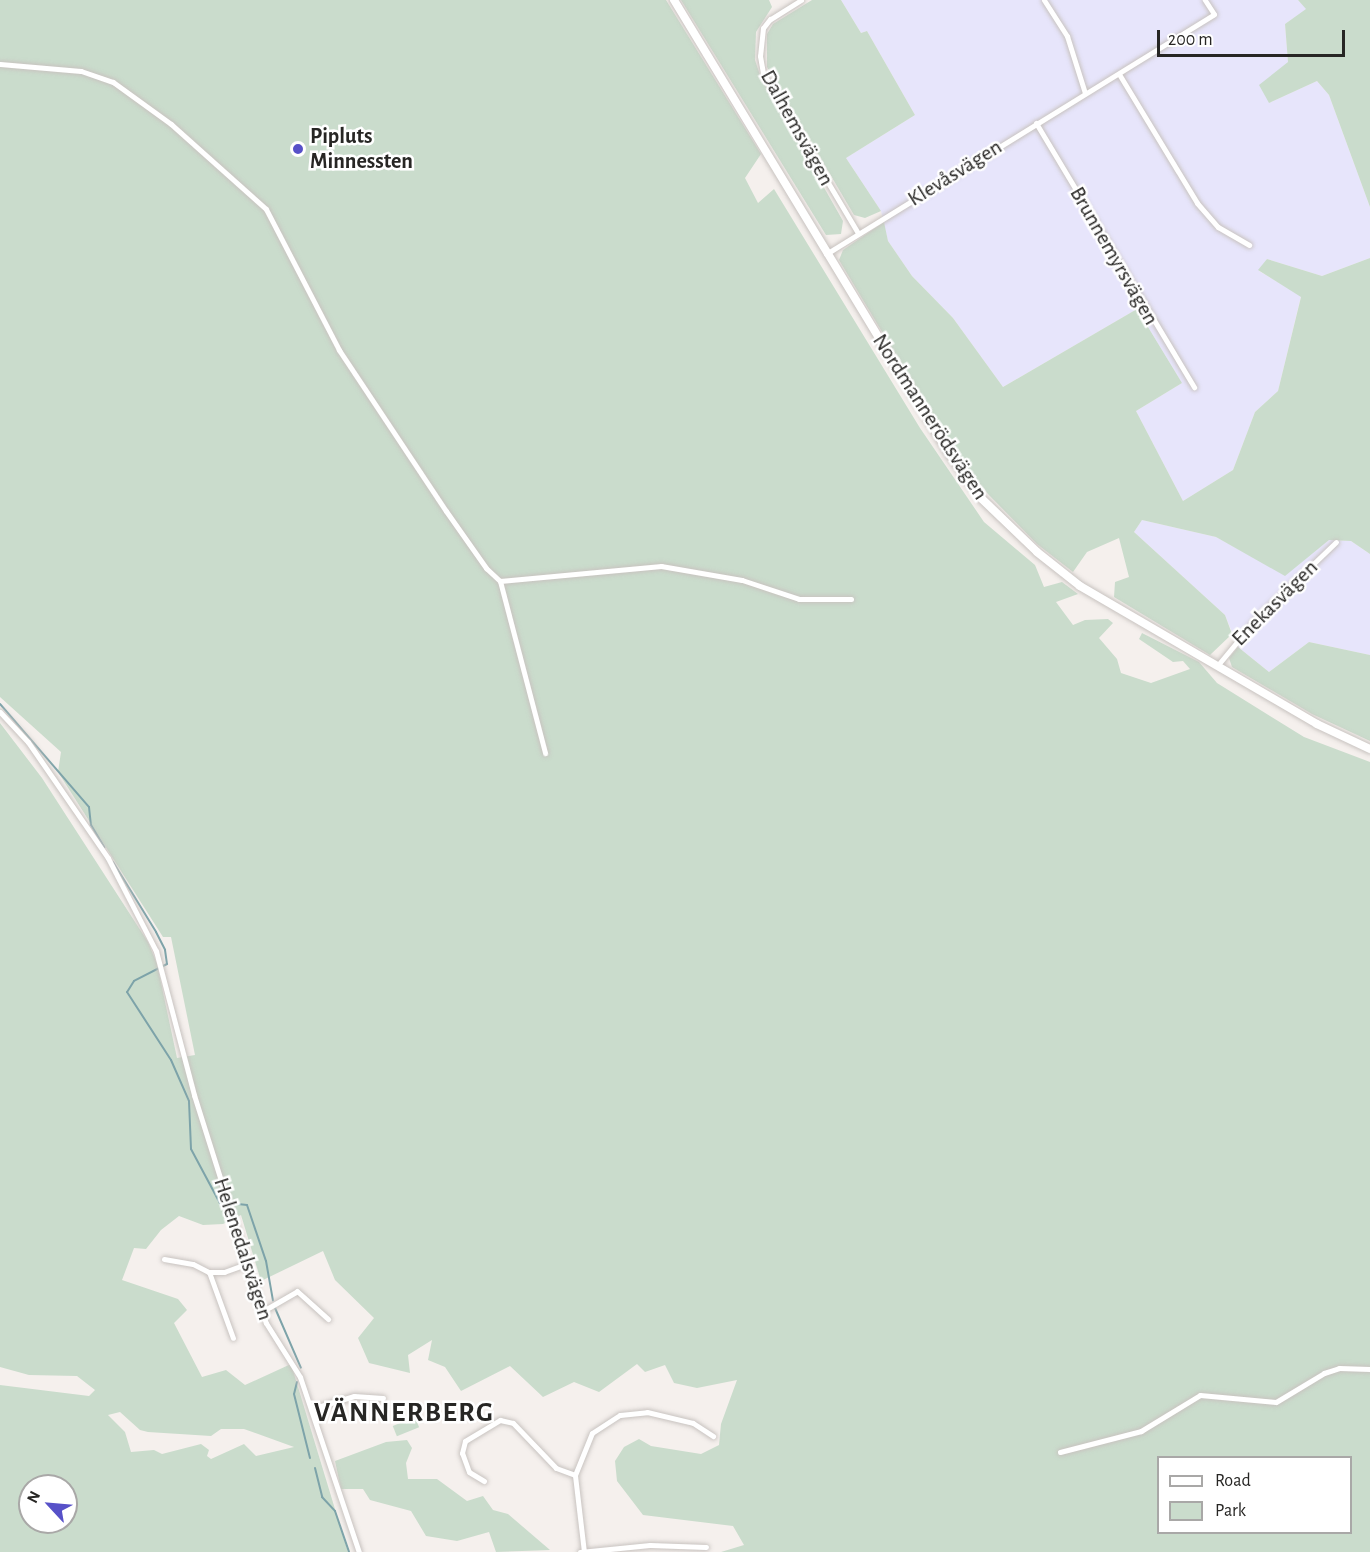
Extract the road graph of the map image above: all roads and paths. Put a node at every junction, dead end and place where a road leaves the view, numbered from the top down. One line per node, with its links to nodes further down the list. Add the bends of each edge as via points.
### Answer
1 (674, 0): 11 (main road, Nordmannerödsvägen)
2 (801, 0): 9 (street, Dalhemsvägen, via 770,19 763,28 763,73)
3 (1044, 0): 7 (street, via 1067,36)
4 (1205, 0): 6 (street, Klevåsvägen, via 1214,14)
5 (0, 64): 14 (street, via 81,71 113,82 171,124 266,209 339,350 453,520)
6 (1119, 74): 7 (street, Klevåsvägen); 10 (street, via 1197,203 1218,226)
7 (1085, 93): 8 (street, Klevåsvägen)
8 (1036, 123): 9 (street, Klevåsvägen); 12 (street, Brunnemyrsvägen)
9 (858, 233): 11 (street, Klevåsvägen)
10 (1250, 245)
11 (826, 254): 16 (main road, Nordmannerödsvägen, via 950,455 1009,527 1080,586)
12 (1194, 387)
13 (1336, 542): 16 (street, Enekasvägen, via 1256,619)
14 (500, 581): 15 (street, via 661,566 742,580 799,599); 19 (street)
15 (851, 599)
16 (1216, 666): 18 (main road, Nordmannerödsvägen)
17 (0, 712): 21 (street, Helenedalsvägen, via 28,742 108,858 161,967 194,1095)
18 (1370, 749)
19 (545, 753)
20 (164, 1259): 22 (street, via 193,1264)
21 (246, 1264): 22 (street, via 224,1272); 23 (street, Helenedalsvägen)
22 (209, 1272): 25 (street)
23 (262, 1311): 24 (street, via 297,1291); 28 (street, Helenedalsvägen, via 271,1333 293,1363)
24 (328, 1319)
25 (233, 1338)
26 (1370, 1369): 30 (street, via 1339,1368 1324,1372 1276,1402 1200,1395 1141,1431)
27 (383, 1398): 28 (street, via 354,1396)
28 (311, 1409): 34 (street, Helenedalsvägen)
29 (713, 1436): 31 (street, via 668,1415 620,1415 592,1433)
30 (1060, 1452)
31 (575, 1475): 32 (street, via 556,1468 513,1423 500,1420 472,1433 465,1441 462,1453 469,1472); 35 (street)
32 (484, 1481)
33 (706, 1547): 35 (street, via 650,1545)
34 (359, 1552)
35 (582, 1552)

